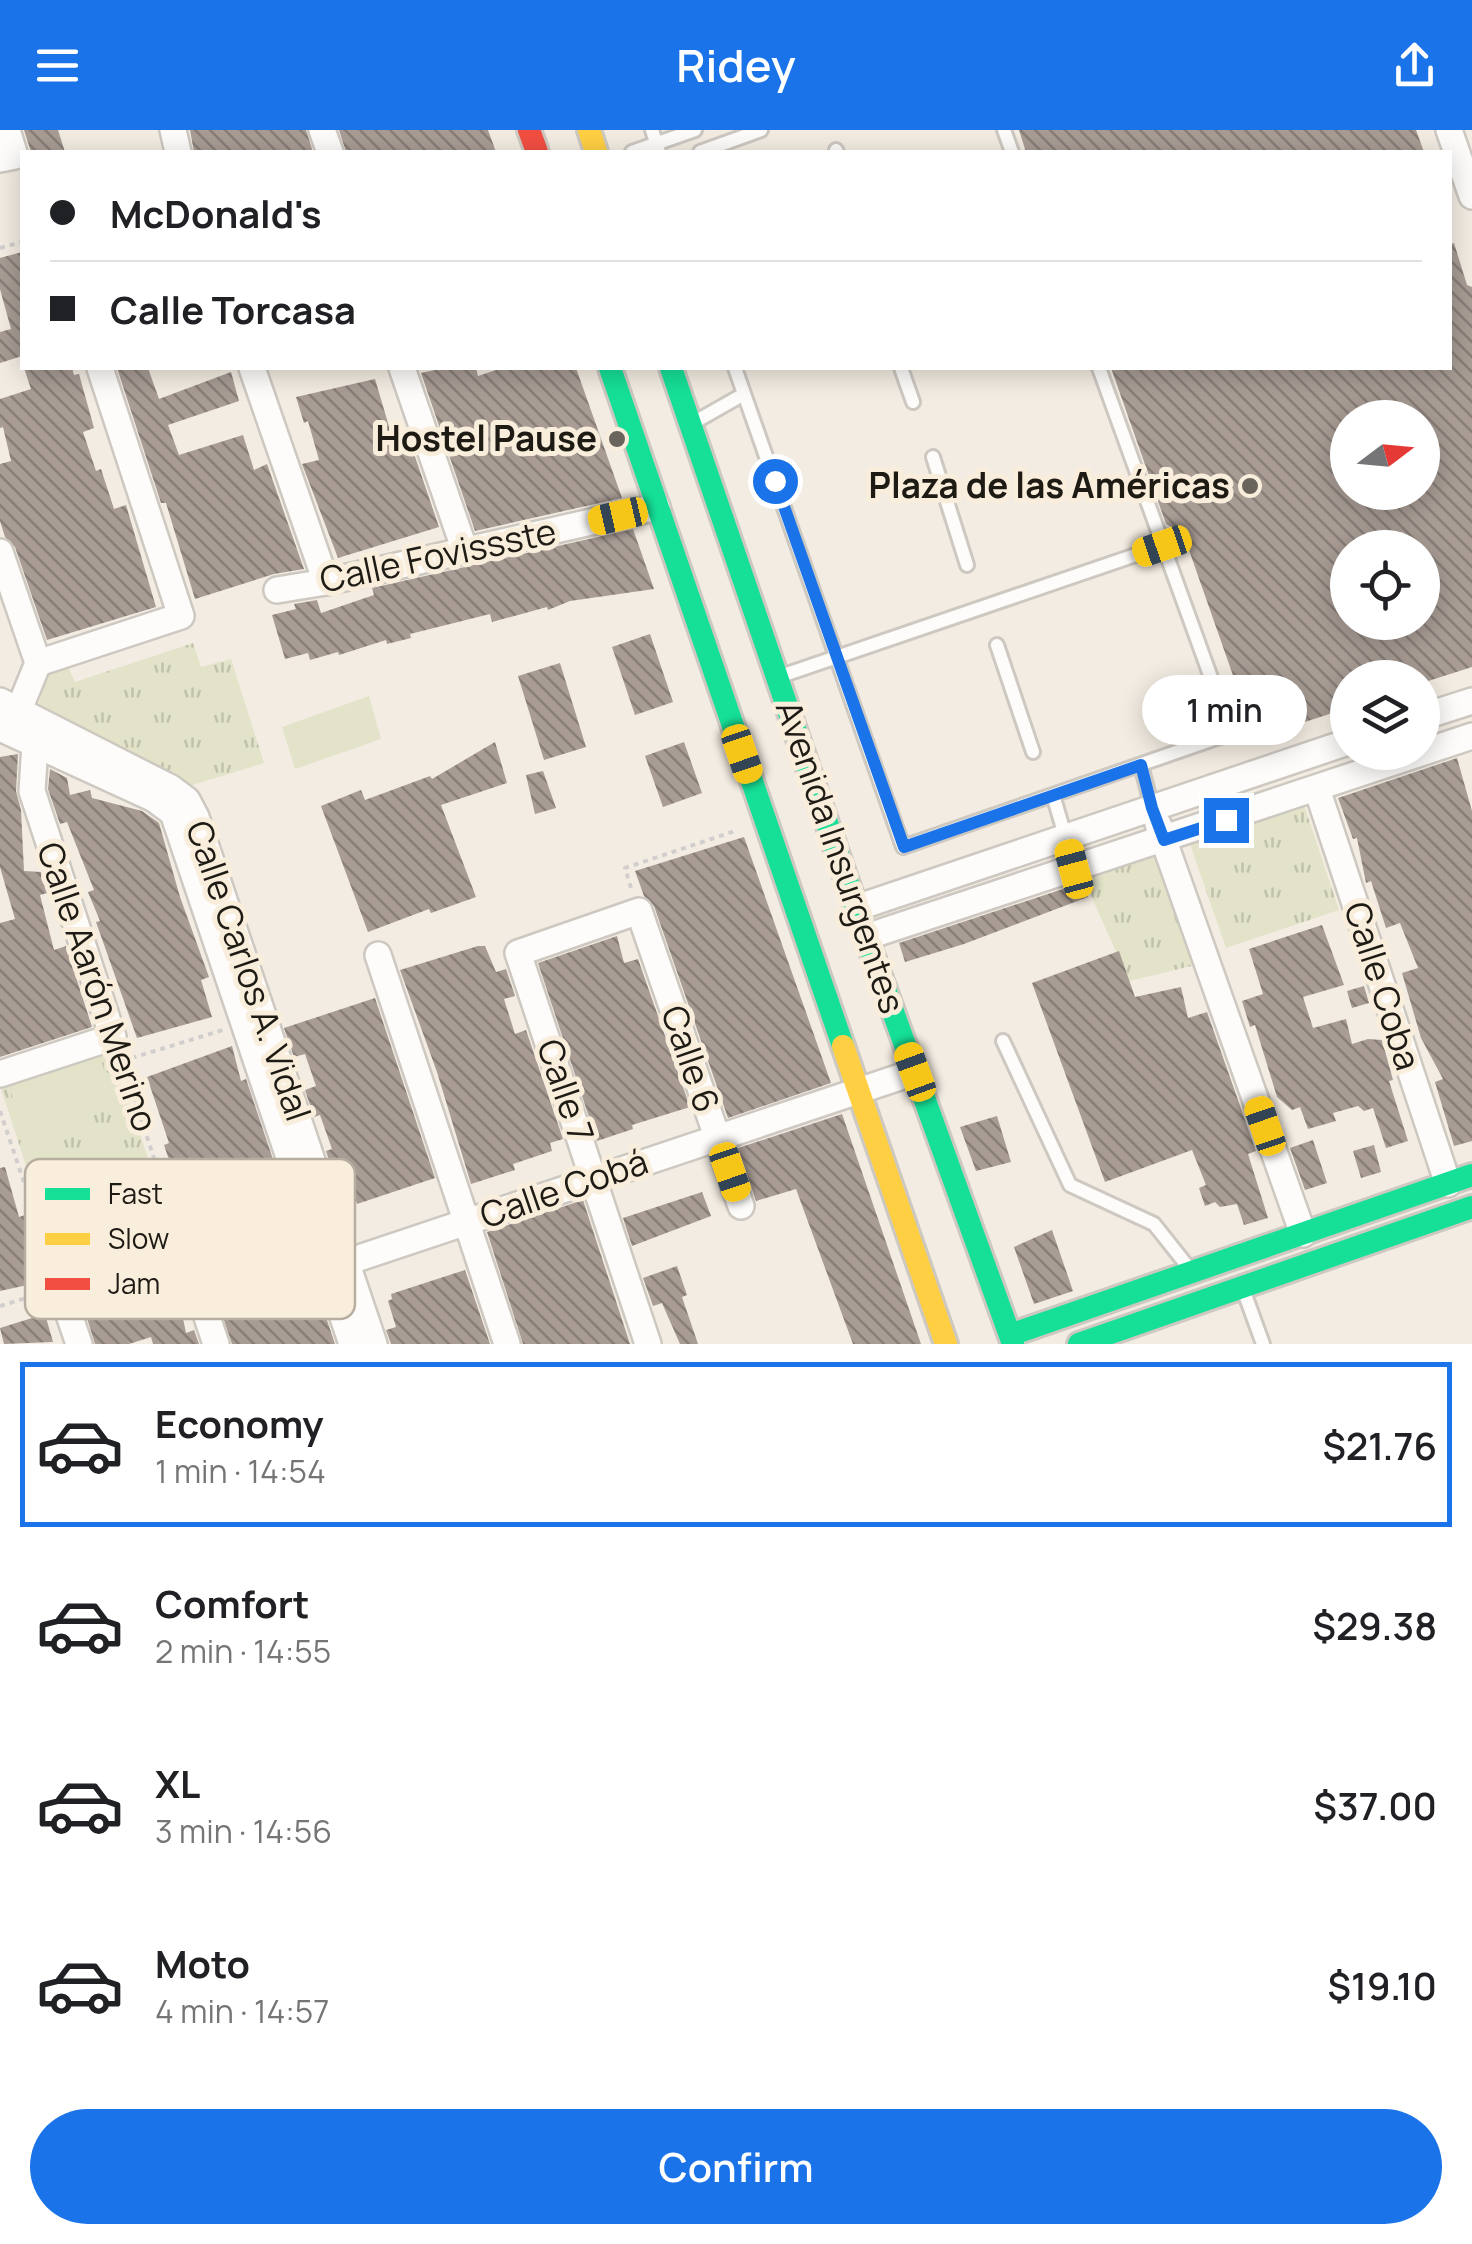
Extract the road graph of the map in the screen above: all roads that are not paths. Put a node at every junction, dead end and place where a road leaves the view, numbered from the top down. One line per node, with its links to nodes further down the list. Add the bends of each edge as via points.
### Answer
1 (7, 130): 7 (street)
2 (696, 130): 5 (lane)
3 (761, 130): 6 (lane)
4 (1449, 130): 8 (street)
5 (656, 142)
6 (706, 150)
7 (8, 157)
8 (1472, 196)
9 (101, 370): 30 (street, via 181,616)
10 (253, 370): 26 (street)
11 (403, 370): 23 (street)
12 (611, 370): 21 (main road, Avenida Insurgentes)
13 (672, 370): 19 (main road, Avenida Insurgentes)
14 (736, 370): 17 (lane)
15 (902, 370): 18 (lane)
16 (1100, 370): 22 (lane)
17 (744, 394): 19 (lane); 29 (lane)
18 (913, 402)
19 (690, 424): 31 (main road, Avenida Insurgentes)
20 (933, 458): 25 (lane)
21 (657, 507): 23 (street, Calle Fovissste); 52 (main road, Avenida Insurgentes)
22 (1162, 546): 29 (lane); 38 (lane, via 1231,733)
23 (464, 551): 26 (street, Calle Fovissste)
24 (0, 552): 30 (street)
25 (967, 566)
26 (326, 582): 27 (street, Calle Fovissste)
27 (276, 590)
28 (996, 644): 37 (lane)
29 (837, 658): 31 (lane); 40 (lane, via 904,847)
30 (38, 664): 34 (street, Calle Aarón Merino)
31 (777, 678): 45 (main road, Avenida Insurgentes)
32 (1472, 700): 33 (street)
33 (1440, 711)
34 (17, 722): 51 (street, Calle Aarón Merino, via 32,792 113,1036); 54 (street, Calle Carlos A. Vidal, via 172,813); 55 (street, Calle Carlos A. Vidal, via 188,800)
35 (1472, 736): 39 (street)
36 (1330, 748): 41 (street)
37 (1033, 752)
38 (1141, 765): 40 (lane); 41 (lane)
39 (1318, 789): 43 (street); 57 (street, Calle Coba)
40 (1052, 795): 42 (lane)
41 (1152, 808): 42 (street); 43 (street)
42 (1066, 837): 44 (lane); 45 (street)
43 (1164, 840): 44 (street); 61 (street)
44 (1074, 869): 46 (street)
45 (856, 908): 46 (main road, Avenida Insurgentes)
46 (866, 938): 50 (main road, Avenida Insurgentes)
47 (518, 953): 53 (street, Calle 6, via 639,912); 56 (street, Calle 7)
48 (378, 955): 60 (street)
49 (1003, 1041): 63 (lane, via 1070,1185 1154,1224)
50 (915, 1072): 52 (street, Calle Cobá); 69 (main road, Avenida Insurgentes)
51 (0, 1074)
52 (857, 1092): 53 (street, Calle Cobá); 76 (main road, Avenida Insurgentes)
53 (718, 1138): 56 (street, Calle Cobá); 58 (street, Calle 6)
54 (289, 1159)
55 (303, 1159)
56 (594, 1179): 60 (street, Calle Cobá); 75 (street, Calle 7)
57 (1460, 1179): 61 (main road)
58 (741, 1206)
59 (1472, 1207): 64 (main road)
60 (466, 1222): 62 (street, Calle Cobá); 74 (street)
61 (1303, 1234): 63 (main road)
62 (355, 1260)
63 (1192, 1272): 69 (main road)
64 (1242, 1287): 78 (main road); 79 (lane)
65 (355, 1304): 73 (street, Calle Carlos A. Vidal)
66 (70, 1319): 70 (street)
67 (207, 1319): 71 (street)
68 (347, 1319): 72 (street, Calle Carlos A. Vidal)
69 (1011, 1340): 77 (main road)
70 (78, 1344)
71 (216, 1344)
72 (352, 1344)
73 (374, 1344)
74 (507, 1344)
75 (648, 1344)
76 (946, 1344)
77 (986, 1344)
78 (1079, 1344)
79 (1262, 1344)

